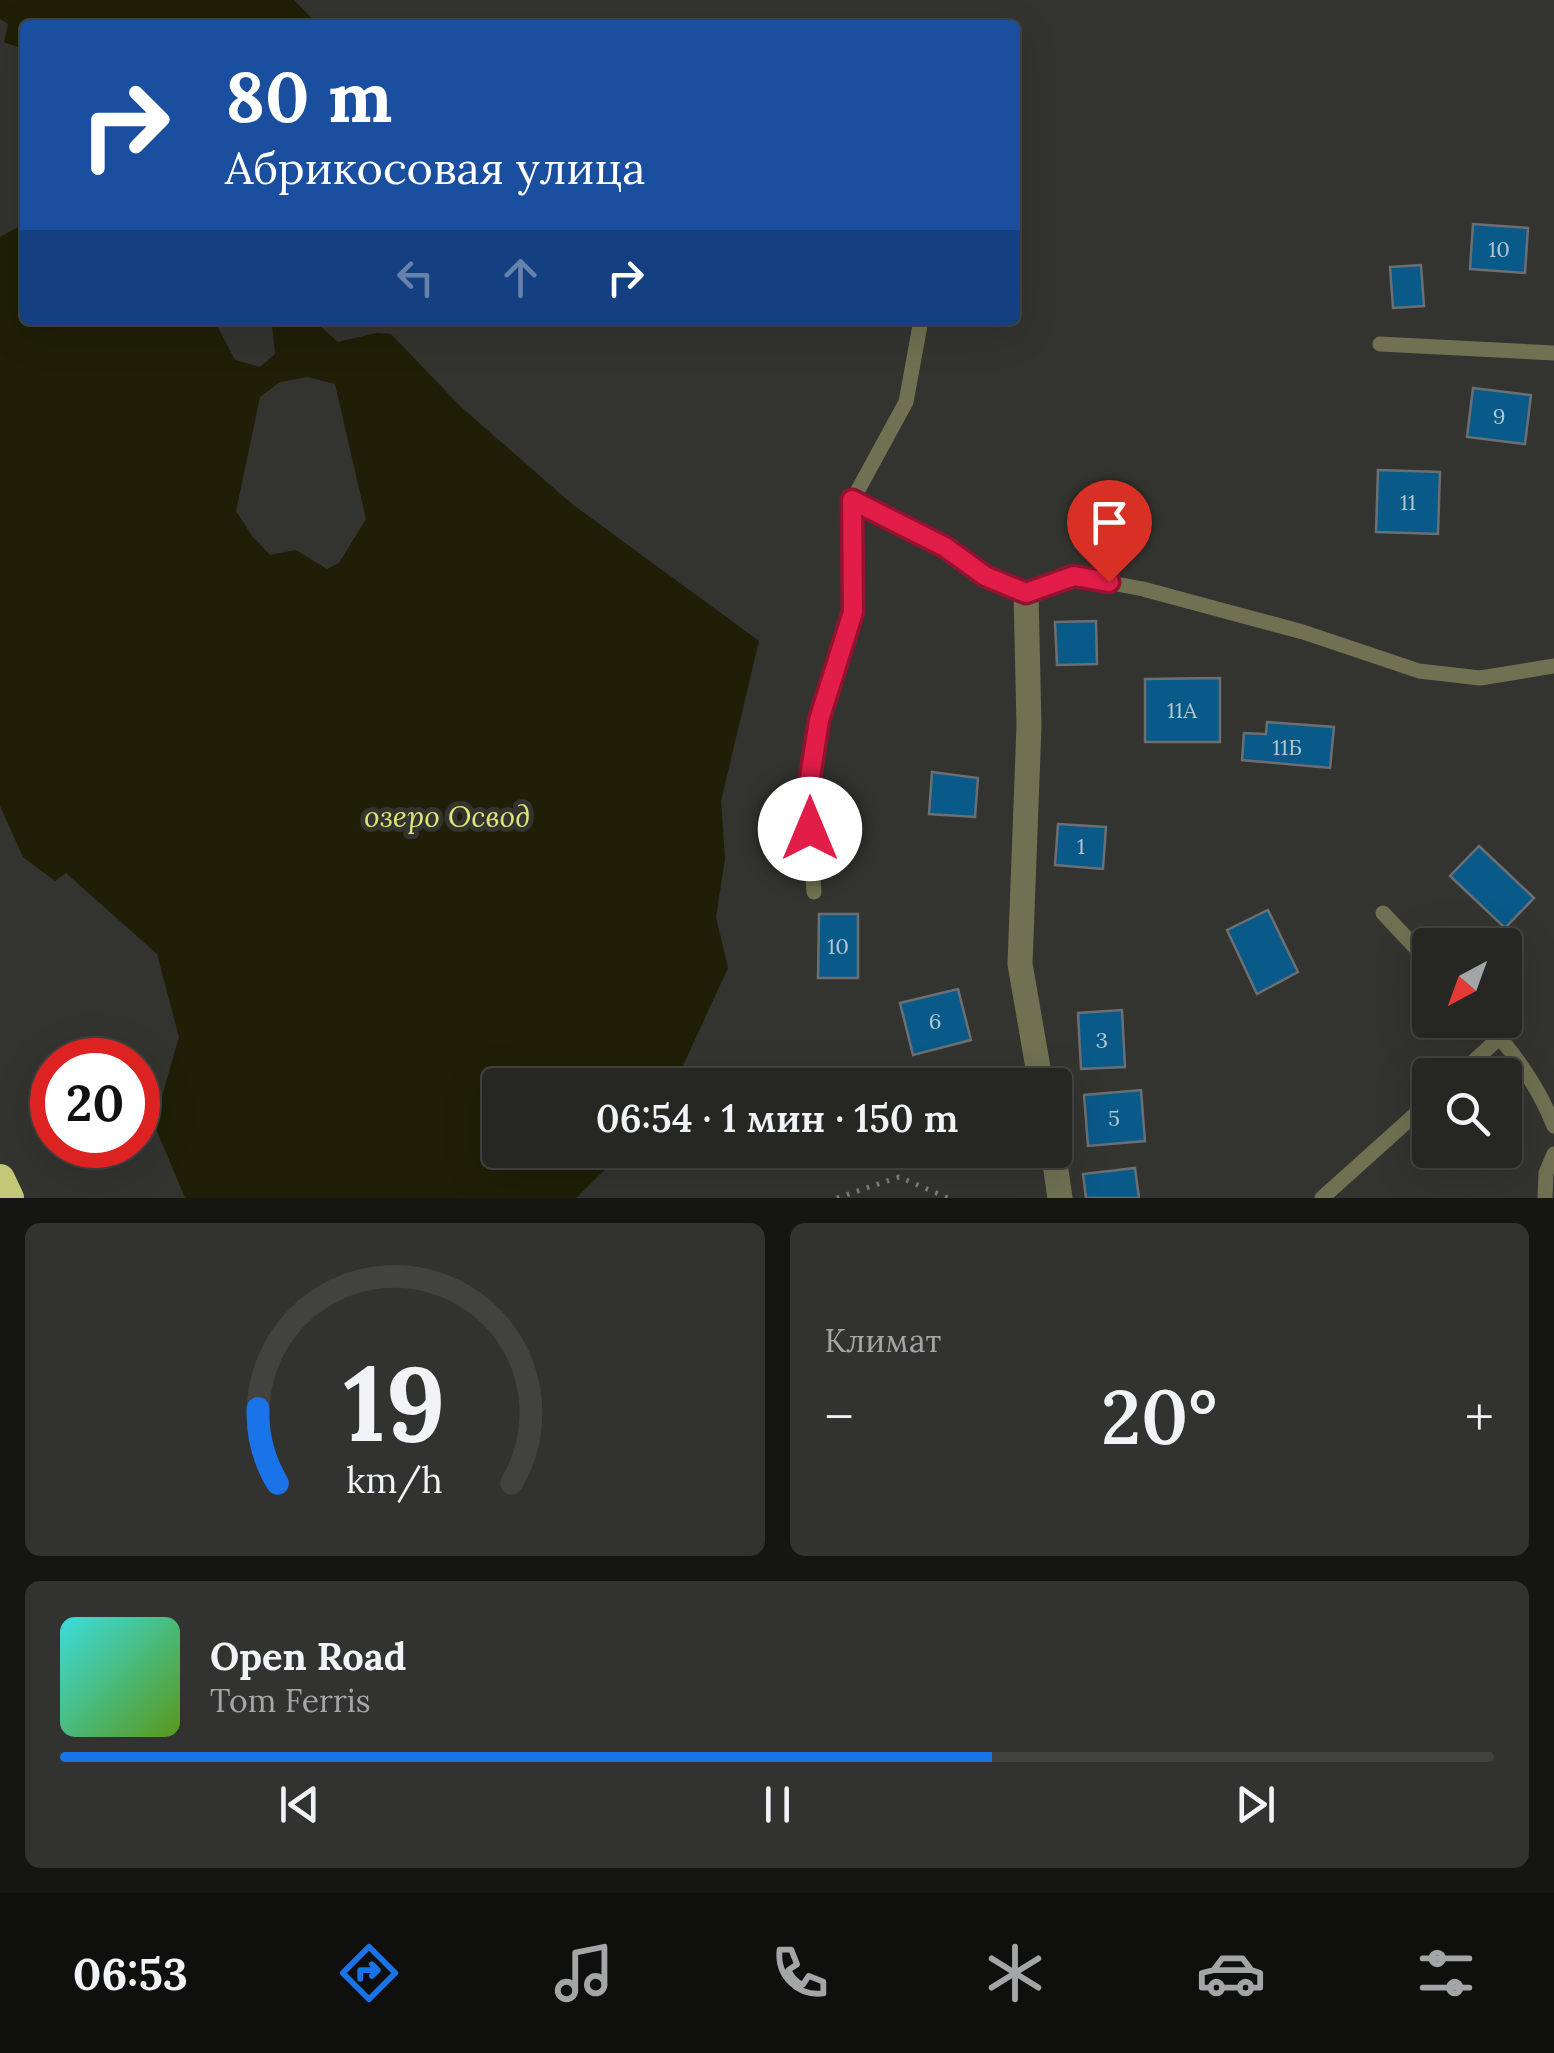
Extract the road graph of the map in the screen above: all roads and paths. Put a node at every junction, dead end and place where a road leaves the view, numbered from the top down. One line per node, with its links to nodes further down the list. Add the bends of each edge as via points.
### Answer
1 (920, 325): 4 (lane, via 906,402)
2 (1380, 344): 3 (lane)
3 (1554, 354)
4 (852, 500): 5 (lane); 7 (lane, via 853,612 819,720 807,797)
5 (1026, 593): 6 (lane, via 1074,576 1303,632 1420,671 1480,678); 12 (street, via 1029,726 1020,964)
6 (1554, 666)
7 (814, 892)
8 (1382, 912): 9 (lane)
9 (1412, 944)
10 (1500, 1038): 11 (lane); 14 (lane)
11 (1478, 1058)
12 (1039, 1068)
13 (1412, 1117): 22 (lane)
14 (1554, 1126)
15 (1554, 1154): 23 (lane)
16 (1056, 1168): 21 (street)
17 (0, 1179): 18 (highway)
18 (9, 1198)
19 (837, 1198): 20 (path, via 900,1177)
20 (948, 1198)
21 (1060, 1198)
22 (1322, 1198)
23 (1545, 1198)

